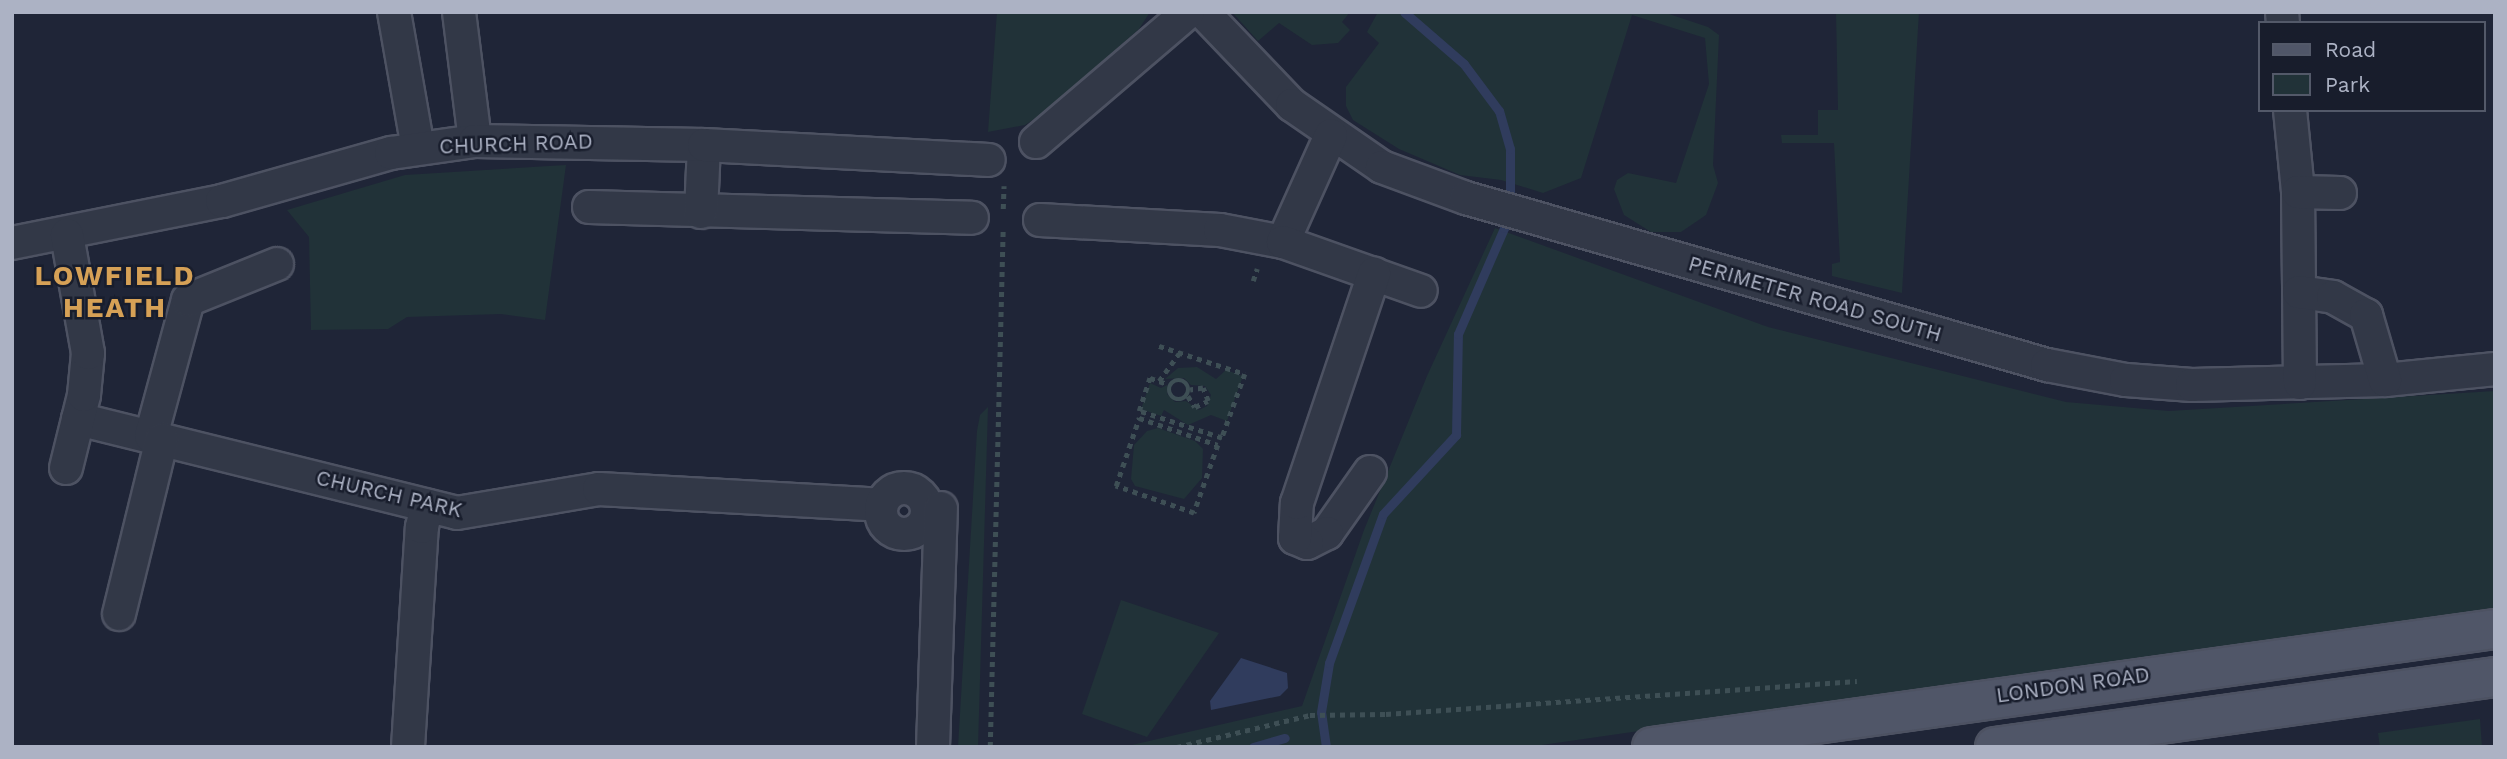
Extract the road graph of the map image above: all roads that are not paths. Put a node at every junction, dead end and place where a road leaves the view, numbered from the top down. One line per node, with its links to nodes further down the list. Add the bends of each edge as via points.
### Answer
1 (394, 12): 10 (street)
2 (458, 12): 7 (street)
3 (1188, 12): 8 (street)
4 (1203, 12): 6 (street, PERIMETER ROAD SOUTH, via 1266,81)
5 (2290, 112): 12 (street)
6 (1331, 135): 19 (street); 27 (street, PERIMETER ROAD SOUTH, via 1382,167 1466,198 2046,365 2161,384)
7 (475, 141): 9 (street, CHURCH ROAD); 10 (street, CHURCH ROAD)
8 (1035, 142)
9 (704, 145): 11 (street, CHURCH ROAD); 15 (street)
10 (418, 148): 18 (street, CHURCH ROAD, via 359,160 222,201)
11 (989, 160)
12 (2298, 192): 13 (street); 24 (street)
13 (2340, 193)
14 (589, 207): 15 (street)
15 (701, 212): 16 (street)
16 (972, 218)
17 (1040, 220): 19 (street, via 1220,230)
18 (67, 235): 20 (street, CHURCH ROAD); 28 (street, via 88,342 87,378)
19 (1283, 242): 22 (street)
20 (12, 243)
21 (277, 264): 29 (street, via 188,300)
22 (1374, 274): 23 (street); 31 (street, via 1297,503 1295,538 1307,543 1327,533)
23 (1421, 291)
24 (2299, 292): 26 (street, via 2333,297 2366,316); 27 (street)
25 (2495, 369): 26 (street, PERIMETER ROAD SOUTH)
26 (2385, 380): 27 (street, PERIMETER ROAD SOUTH)
27 (2300, 383)
28 (78, 419): 29 (street, CHURCH PARK); 30 (street)
29 (156, 437): 32 (street, CHURCH PARK); 33 (street)
30 (66, 468)
31 (1370, 472)
32 (427, 506): 36 (street); 37 (street, CHURCH PARK, via 479,513 608,489 881,505 882,520 899,534 920,528 944,508)
33 (119, 614)
34 (2495, 629): 38 (main road, LONDON ROAD)
35 (2495, 677): 39 (main road)
36 (408, 747)
37 (933, 747)
38 (1652, 747)
39 (1995, 747)

